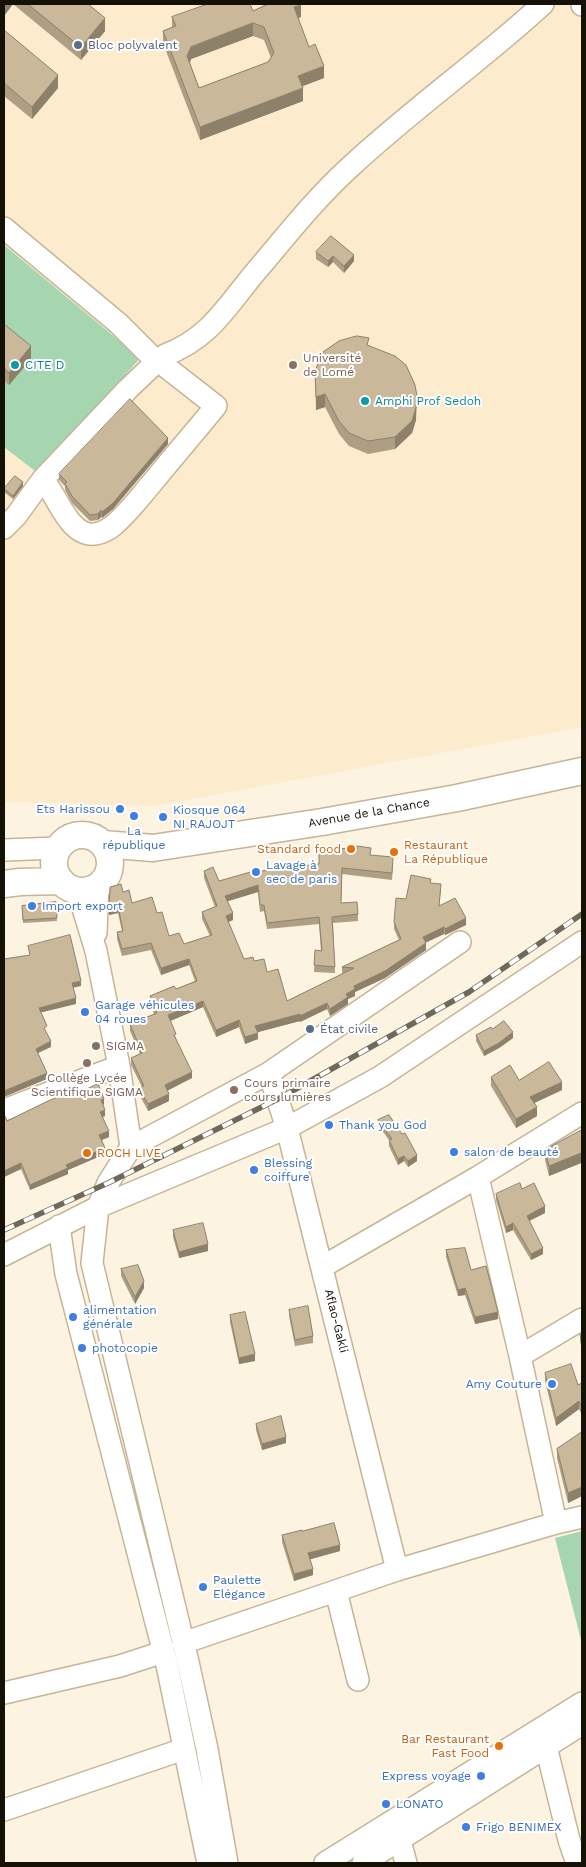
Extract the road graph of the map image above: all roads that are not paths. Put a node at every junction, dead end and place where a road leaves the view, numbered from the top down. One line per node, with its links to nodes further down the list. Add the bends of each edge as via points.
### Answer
1 (543, 4): 3 (street, via 348,168 262,264 216,322 181,349)
2 (4, 228): 3 (street, via 118,323)
3 (158, 361): 4 (street); 4 (street, via 216,406 116,523 103,532 93,534 76,529)
4 (43, 479): 5 (street)
5 (4, 528)
6 (582, 770): 8 (main road, Avenue de la Chance, via 457,798)
7 (103, 844): 8 (main road, Avenue de la Chance); 10 (main road, via 110,862); 10 (main road, Avenue de la Chance, via 92,836 80,834 67,838)
8 (153, 848): 10 (main road, Avenue de la Chance, via 116,865)
9 (4, 851): 10 (street)
10 (73, 873): 11 (main road, Avenue de la Chance); 12 (main road); 15 (street, via 96,951)
11 (4, 877)
12 (4, 884)
13 (460, 942): 16 (street)
14 (582, 943): 19 (street, via 380,1077)
15 (119, 1066): 17 (street); 20 (street)
16 (269, 1073): 19 (street, Aflao-Gakli); 20 (street)
17 (4, 1110)
18 (582, 1112): 21 (street)
19 (287, 1128): 22 (street); 25 (street, Aflao-Gakli)
20 (131, 1147): 22 (street, via 108,1183)
21 (478, 1177): 25 (street); 27 (street)
22 (98, 1207): 23 (street); 32 (street, via 92,1263)
23 (59, 1226): 24 (street); 33 (street, via 66,1274)
24 (4, 1255)
25 (322, 1266): 30 (street, Aflao-Gakli)
26 (582, 1319): 27 (street)
27 (520, 1356): 29 (street)
28 (582, 1517): 29 (street)
29 (556, 1523): 30 (street)
30 (397, 1570): 31 (street)
31 (336, 1591): 32 (street); 34 (street)
32 (183, 1643): 43 (street, via 207,1749)
33 (163, 1652): 35 (street, via 120,1666); 39 (street)
34 (358, 1680)
35 (4, 1693)
36 (582, 1703): 38 (street)
37 (582, 1724): 38 (street)
38 (544, 1738): 41 (street); 44 (street); 47 (street)
39 (184, 1748): 40 (street); 42 (street)
40 (4, 1810)
41 (400, 1841): 45 (street); 46 (street)
42 (208, 1863)
43 (226, 1863)
44 (325, 1863)
45 (363, 1863)
46 (406, 1863)
47 (576, 1863)

